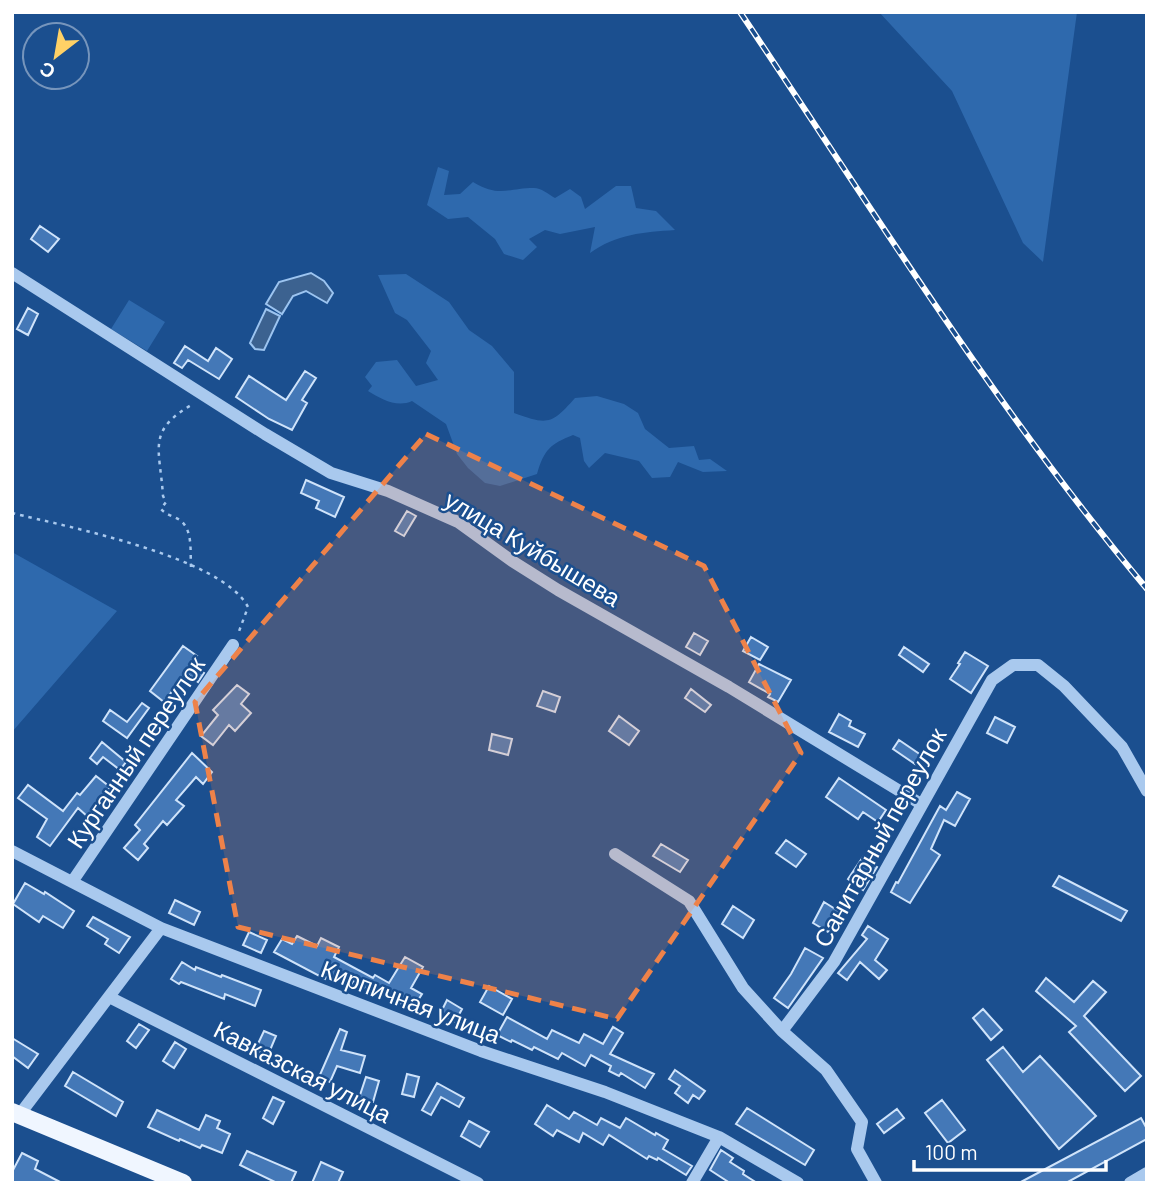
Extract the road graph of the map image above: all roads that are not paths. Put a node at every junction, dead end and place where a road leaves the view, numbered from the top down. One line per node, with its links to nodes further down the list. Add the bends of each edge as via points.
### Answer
1 (12, 272): 4 (street, улица Куйбышева, via 331,473 388,491 458,522 558,590)
2 (233, 645): 7 (street, Курганный переулок)
3 (1147, 790): 4 (street, Санитарный переулок, via 1122,747 1064,686 1038,665 1013,665 992,680)
4 (921, 804): 10 (street, Санитарный переулок, via 834,962)
5 (12, 851): 7 (street, Кирпичная улица)
6 (615, 854): 10 (street, via 689,901 743,988)
7 (72, 882): 8 (street, Кирпичная улица)
8 (161, 928): 9 (street); 12 (street, Кирпичная улица)
9 (109, 997): 11 (street); 15 (street, Кавказская улица)
10 (782, 1031): 18 (street, via 826,1070 862,1122 857,1149)
11 (16, 1113): 14 (main road)
12 (719, 1137): 16 (street); 17 (street, Кирпичная улица)
13 (1147, 1173): 19 (street)
14 (183, 1183)
15 (478, 1183)
16 (692, 1183)
17 (798, 1183)
18 (876, 1183)
19 (1130, 1183)

